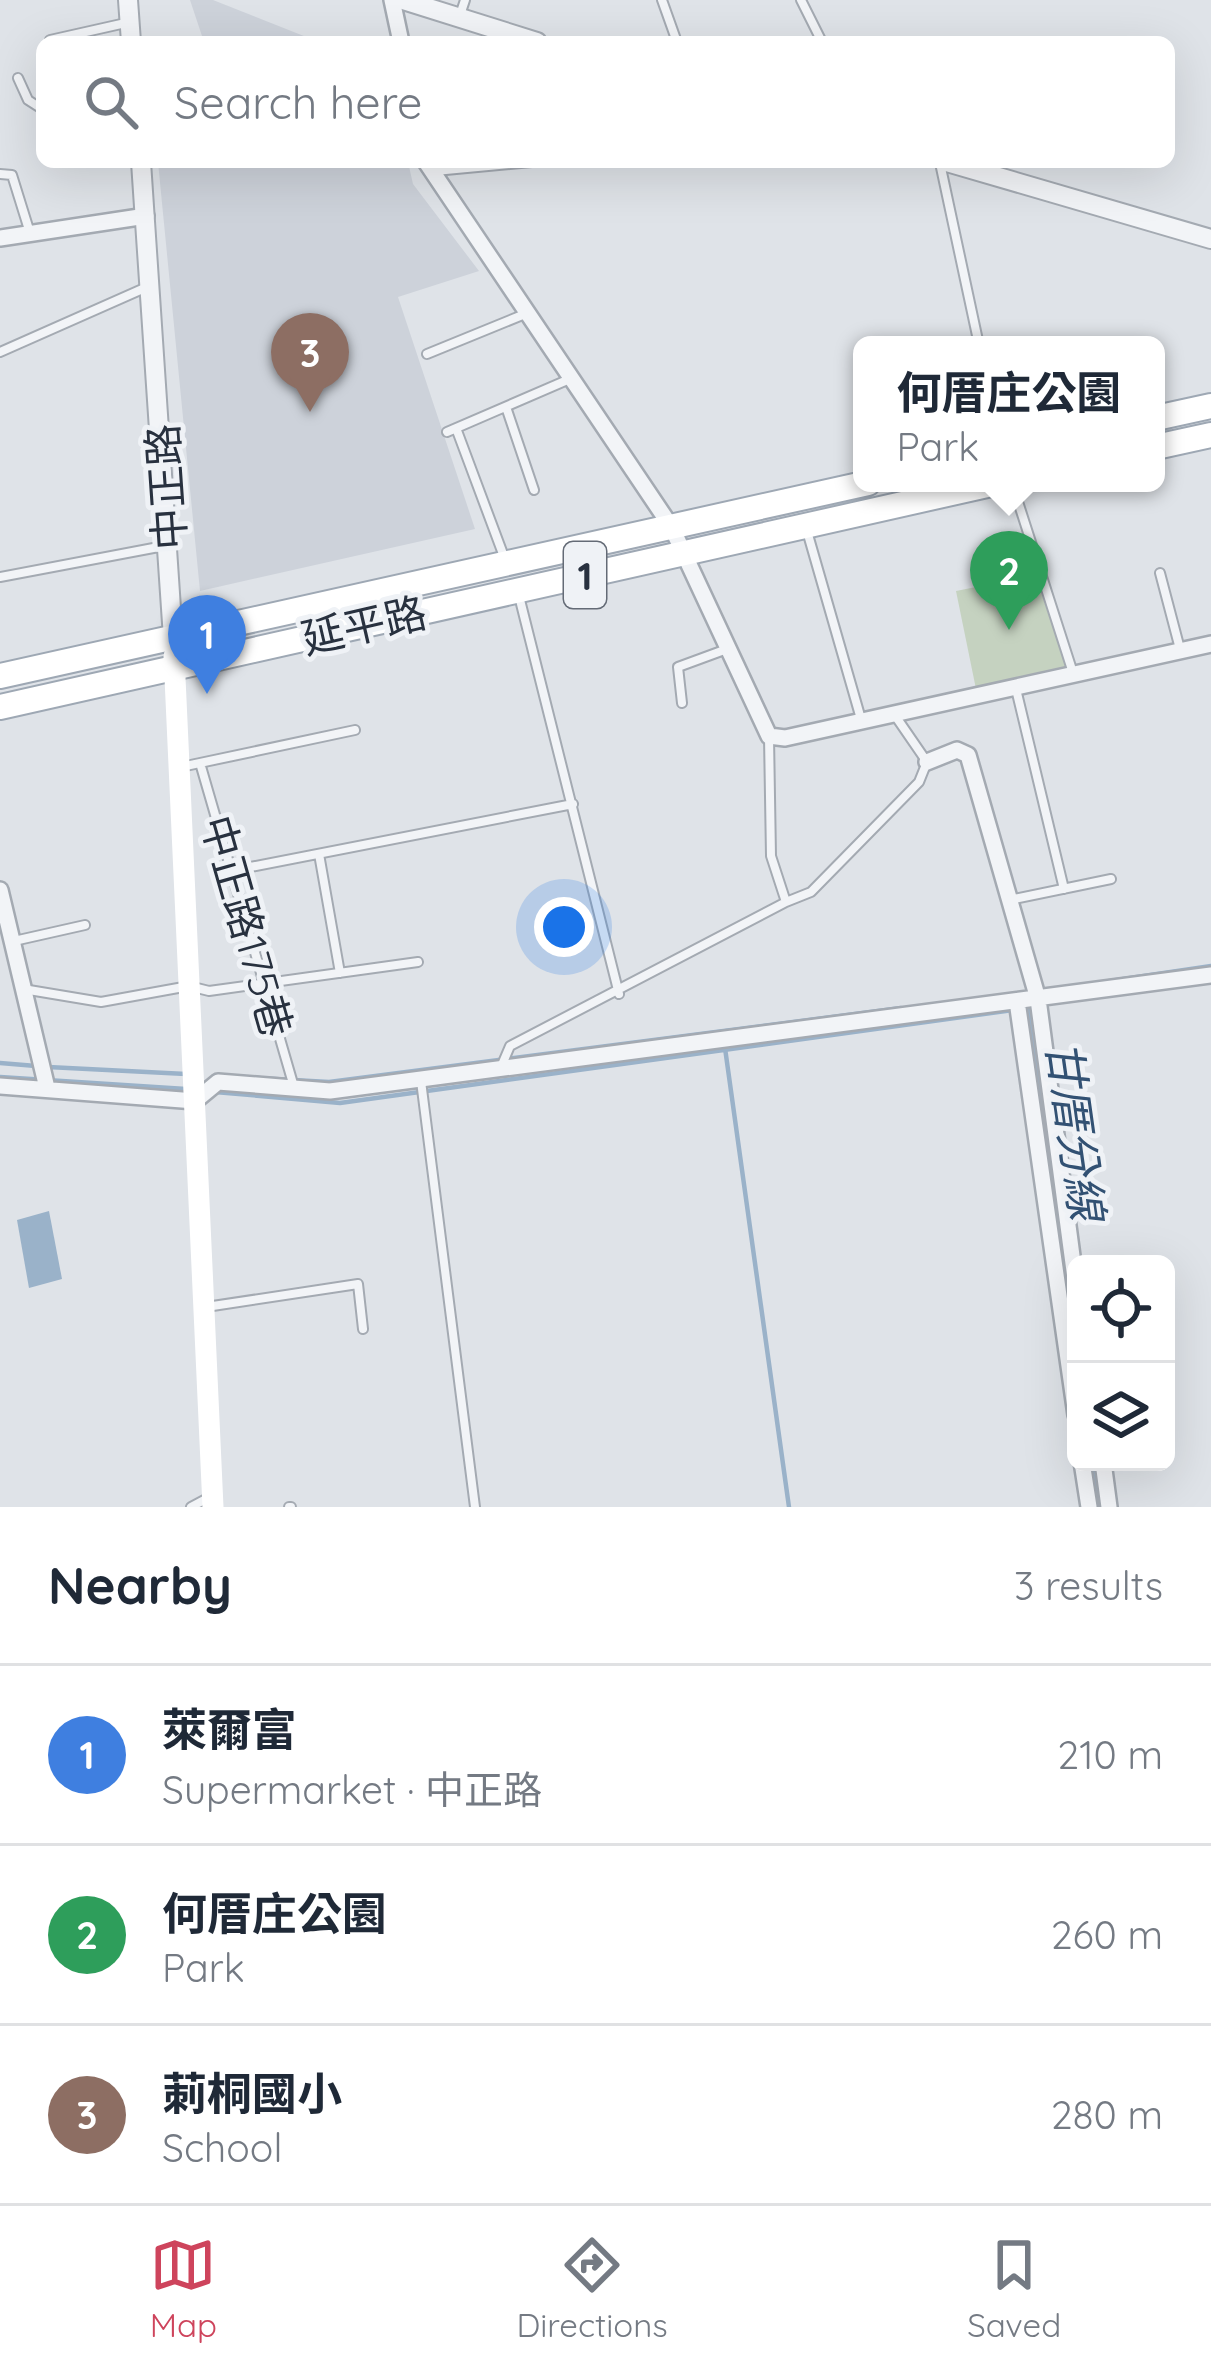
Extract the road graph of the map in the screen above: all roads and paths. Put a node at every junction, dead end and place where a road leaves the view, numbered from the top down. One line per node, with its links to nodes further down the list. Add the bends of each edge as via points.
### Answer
1 (128, 0): 7 (street)
2 (392, 0): 9 (street)
3 (403, 0): 6 (street)
4 (662, 0): 11 (lane)
5 (800, 0): 12 (lane)
6 (462, 10): 10 (street)
7 (130, 32): 8 (lane)
8 (90, 36)
9 (399, 36)
10 (523, 36)
11 (675, 36)
12 (819, 36)
13 (18, 78): 14 (lane)
14 (36, 105)
15 (142, 168): 20 (street, 中正路)
16 (428, 168): 25 (street)
17 (944, 168): 26 (lane)
18 (964, 168): 23 (street)
19 (0, 174): 21 (lane, via 12,175)
20 (146, 216): 21 (street); 24 (street, 中正路)
21 (30, 234): 22 (street)
22 (0, 238)
23 (1211, 239)
24 (153, 284): 27 (lane); 41 (street, 中正路)
25 (528, 314): 28 (lane); 29 (street)
26 (978, 336)
27 (0, 352)
28 (427, 354)
29 (572, 378): 30 (lane); 40 (street)
30 (506, 406): 36 (lane); 43 (lane, via 451,430)
31 (1211, 406): 32 (main road)
32 (1165, 416)
33 (1211, 434): 34 (main road)
34 (1165, 445)
35 (853, 486): 40 (main road, 延平路 / 1)
36 (534, 490)
37 (955, 492): 39 (main road, 延平路 / 1)
38 (1015, 492): 53 (lane)
39 (806, 526): 42 (main road, 延平路 / 1); 58 (lane)
40 (671, 528): 42 (street); 43 (main road, 延平路 / 1)
41 (170, 544): 45 (lane); 47 (street, 中正路)
42 (683, 552): 46 (main road, 延平路 / 1); 49 (street)
43 (506, 562): 46 (lane); 47 (main road, 延平路 / 1)
44 (1160, 573): 50 (lane)
45 (0, 577)
46 (518, 590): 51 (main road, 延平路 / 1); 63 (lane)
47 (173, 638): 51 (main road, 中正路); 52 (main road, 延平路 / 1)
48 (1211, 644): 50 (street)
49 (728, 648): 55 (lane, via 678,667); 60 (street)
50 (1180, 651): 53 (street)
51 (174, 668): 56 (main road, 延平路 / 1); 62 (main road, 中正路)
52 (0, 676)
53 (1074, 676): 54 (street)
54 (1016, 689): 57 (street); 67 (lane)
55 (682, 703)
56 (0, 706)
57 (894, 714): 58 (street); 61 (lane)
58 (861, 720): 60 (street)
59 (355, 730): 62 (lane)
60 (769, 736): 70 (lane, via 771,856)
61 (927, 762): 69 (street, via 957,750 968,755); 70 (lane, via 906,799 856,851 811,892)
62 (190, 765): 65 (lane, 中正路175巷); 77 (main road, 中正路)
63 (573, 804): 64 (lane); 79 (lane)
64 (319, 854): 65 (lane); 74 (lane)
65 (230, 871): 76 (lane, 中正路175巷)
66 (1111, 880): 67 (lane)
67 (1064, 889): 69 (lane)
68 (0, 890): 72 (street)
69 (1008, 901): 80 (street)
70 (786, 902): 79 (lane)
71 (85, 925): 72 (lane)
72 (12, 941): 78 (street)
73 (418, 962): 74 (lane)
74 (340, 974): 76 (lane)
75 (1211, 975): 80 (street)
76 (266, 982): 77 (lane); 86 (lane, 中正路175巷)
77 (190, 986): 78 (lane, via 101,1002); 87 (main road, 中正路)
78 (23, 989): 85 (street)
79 (619, 994): 82 (lane, via 510,1046)
80 (1038, 999): 81 (street); 88 (street)
81 (1017, 1000): 82 (street); 91 (street)
82 (499, 1071): 83 (street)
83 (421, 1081): 86 (street); 96 (lane)
84 (0, 1086): 85 (street)
85 (47, 1088): 87 (street)
86 (294, 1089): 87 (street, via 218,1082)
87 (195, 1101): 89 (main road, 中正路)
88 (1072, 1255)
89 (204, 1307): 90 (lane, via 358,1284); 94 (main road, 中正路)
90 (363, 1329)
91 (1069, 1363)
92 (1083, 1471): 97 (street)
93 (1103, 1471): 98 (street)
94 (213, 1501): 95 (lane)
95 (191, 1507)
96 (475, 1507)
97 (1089, 1507)
98 (1109, 1507)

